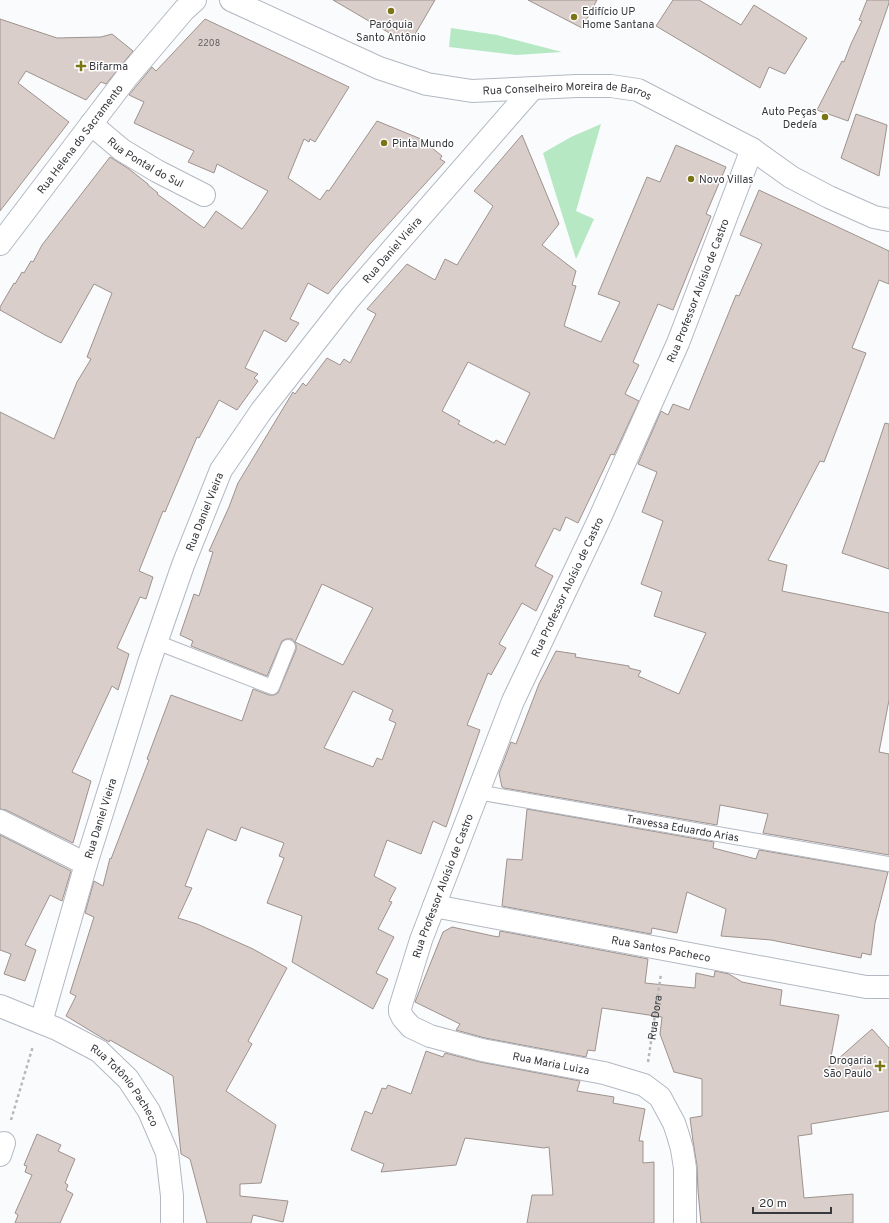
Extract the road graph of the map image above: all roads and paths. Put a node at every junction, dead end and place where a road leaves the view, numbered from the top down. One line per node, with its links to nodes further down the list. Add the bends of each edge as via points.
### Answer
1 (195, 0): 4 (street, Rua Helena do Sacramento, via 127,77)
2 (231, 0): 3 (street, Rua Conselheiro Moreira de Barros, via 380,68 427,84 472,91)
3 (532, 89): 5 (street, Rua Conselheiro Moreira de Barros, via 612,86 638,90); 9 (street, Rua Daniel Vieira, via 349,300 262,410 221,470)
4 (91, 124): 6 (street, Rua Pontal do Sul, via 122,150); 8 (street, Rua Helena do Sacramento)
5 (752, 149): 7 (street, Rua Conselheiro Moreira de Barros, via 791,177 874,217); 11 (street, Rua Professor Aloísio de Castro, via 678,343 598,522 513,701)
6 (204, 195)
7 (889, 220)
8 (0, 244)
9 (156, 642): 10 (lane, via 272,687); 13 (street, Rua Daniel Vieira)
10 (288, 647)
11 (477, 792): 14 (lane, Travessa Eduardo Arias); 15 (street, Rua Professor Aloísio de Castro)
12 (0, 821): 13 (street)
13 (86, 864): 19 (street, Rua Daniel Vieira)
14 (889, 864)
15 (434, 906): 16 (street, Rua Santos Pacheco); 20 (street, Rua Professor Aloísio de Castro, via 400,1008 403,1018)
16 (665, 949): 17 (street, Rua Santos Pacheco, via 866,986); 21 (path, Rua Dora)
17 (889, 987)
18 (0, 1006): 19 (street, Rua Totônio Pacheco)
19 (41, 1022): 22 (path); 23 (street, Rua Totônio Pacheco, via 99,1051 128,1079 149,1111 167,1153)
20 (411, 1027): 21 (street, Rua Maria Luiza, via 430,1036 482,1050 604,1073)
21 (644, 1085): 24 (street, Rua Maria Luiza, via 660,1097 674,1123 682,1149 685,1168)
22 (2, 1149)
23 (172, 1223)
24 (685, 1223)

